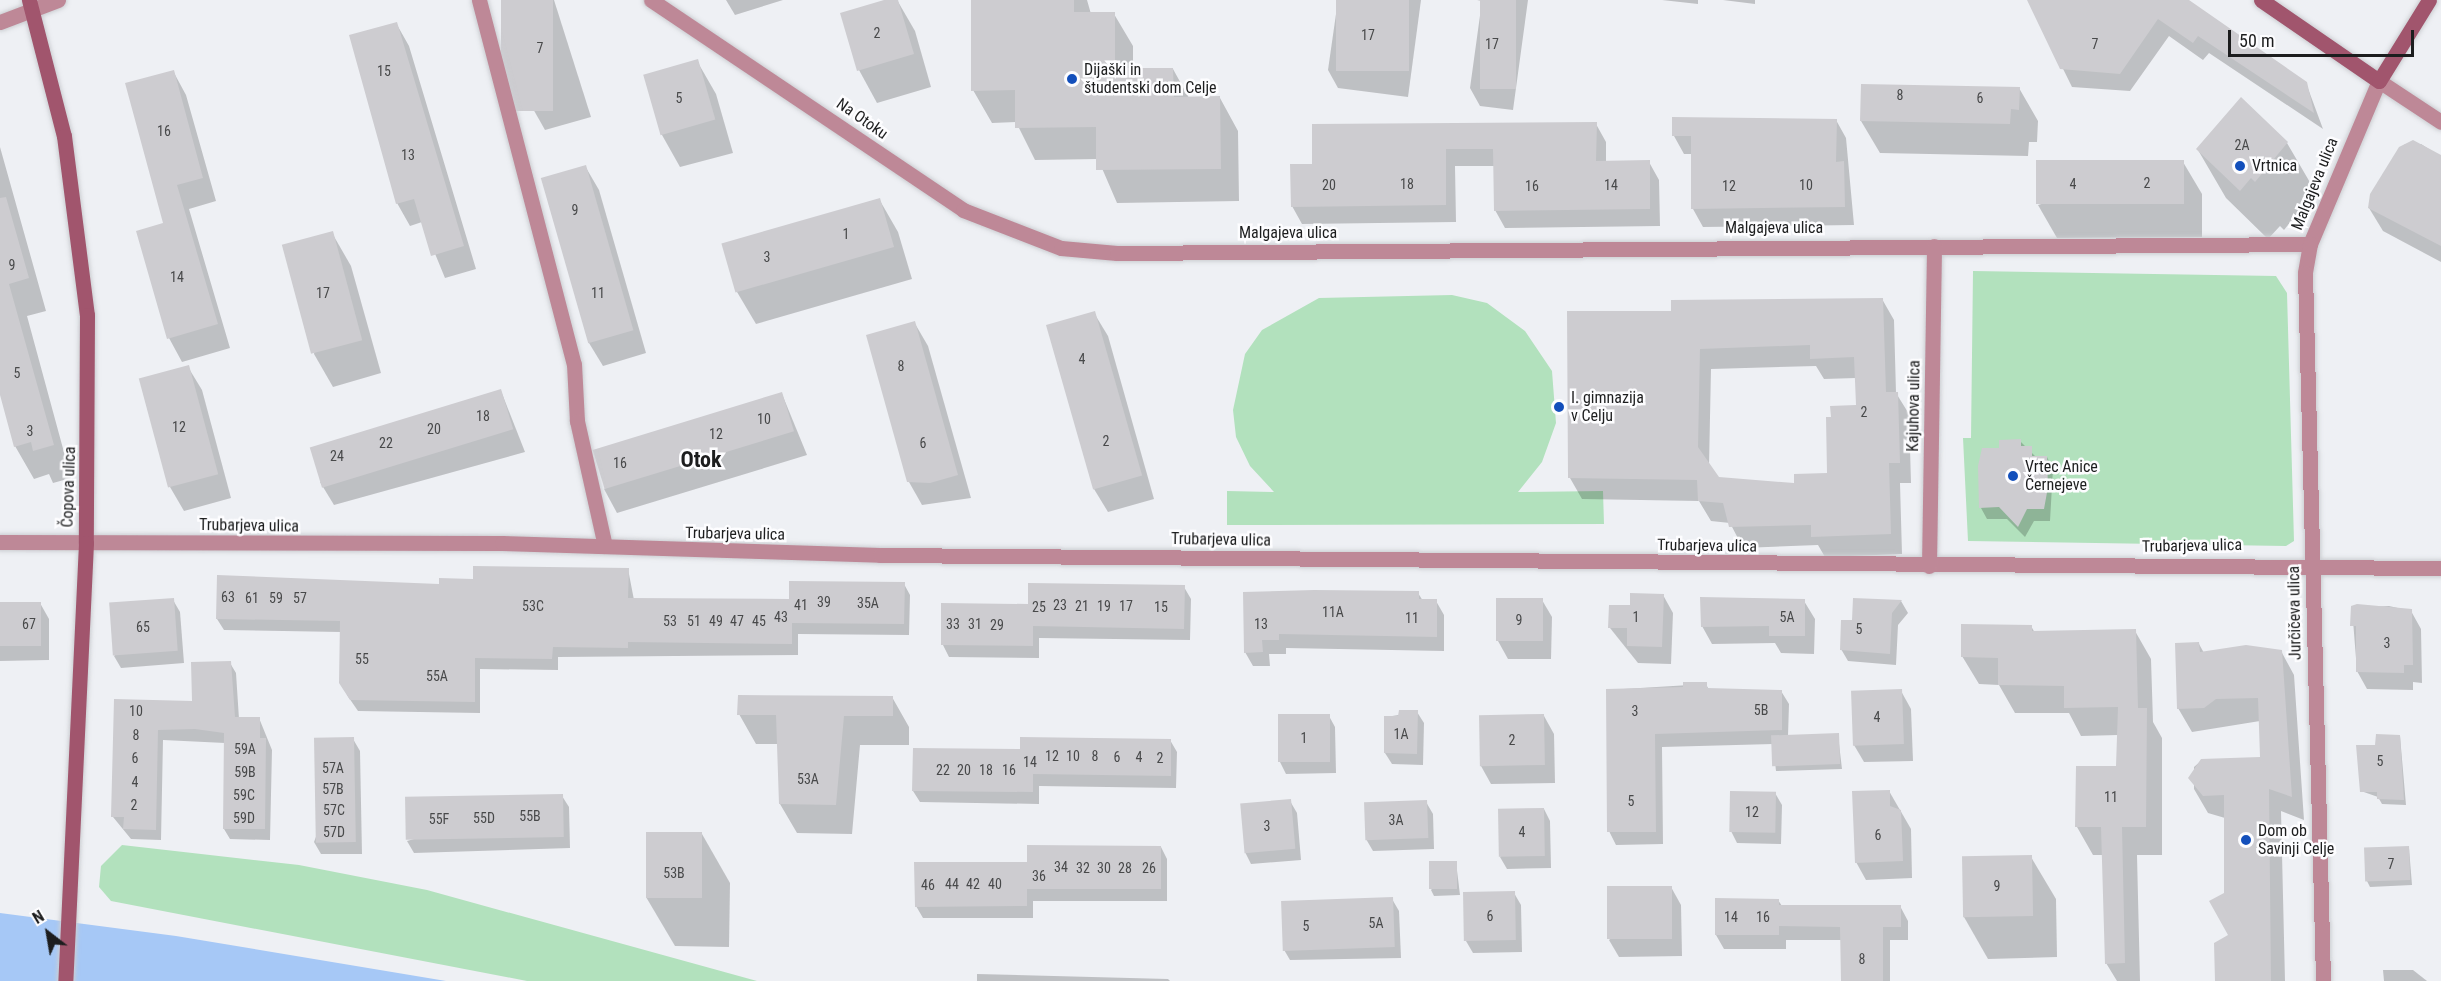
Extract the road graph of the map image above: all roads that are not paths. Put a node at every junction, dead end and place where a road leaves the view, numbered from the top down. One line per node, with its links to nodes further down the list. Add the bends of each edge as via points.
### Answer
1 (58, 0): 6 (street)
2 (479, 0): 15 (street, via 574,364 577,421)
3 (651, 0): 12 (street, Na Otoku, via 963,210)
4 (2261, 0): 8 (street)
5 (2428, 0): 8 (street)
6 (30, 4): 7 (street); 14 (street, Čopova ulica, via 64,136 81,250 90,407)
7 (0, 22)
8 (2379, 81): 9 (street); 10 (street, Malgajeva ulica)
9 (2441, 122)
10 (2310, 244): 11 (street, Malgajeva ulica); 16 (street, Jurčičeva ulica, via 2305,273)
11 (1934, 246): 12 (street, Malgajeva ulica, via 1117,254); 17 (street, Kajuhova ulica)
12 (1061, 248)
13 (0, 542): 14 (street, Trubarjeva ulica)
14 (86, 543): 15 (street, Trubarjeva ulica); 19 (street, Čopova ulica)
15 (605, 546): 17 (street, Trubarjeva ulica, via 880,555)
16 (2312, 564): 17 (street, Trubarjeva ulica); 18 (street, Trubarjeva ulica); 20 (street, Jurčičeva ulica)
17 (1929, 566)
18 (2441, 568)
19 (65, 981)
20 (2323, 981)

